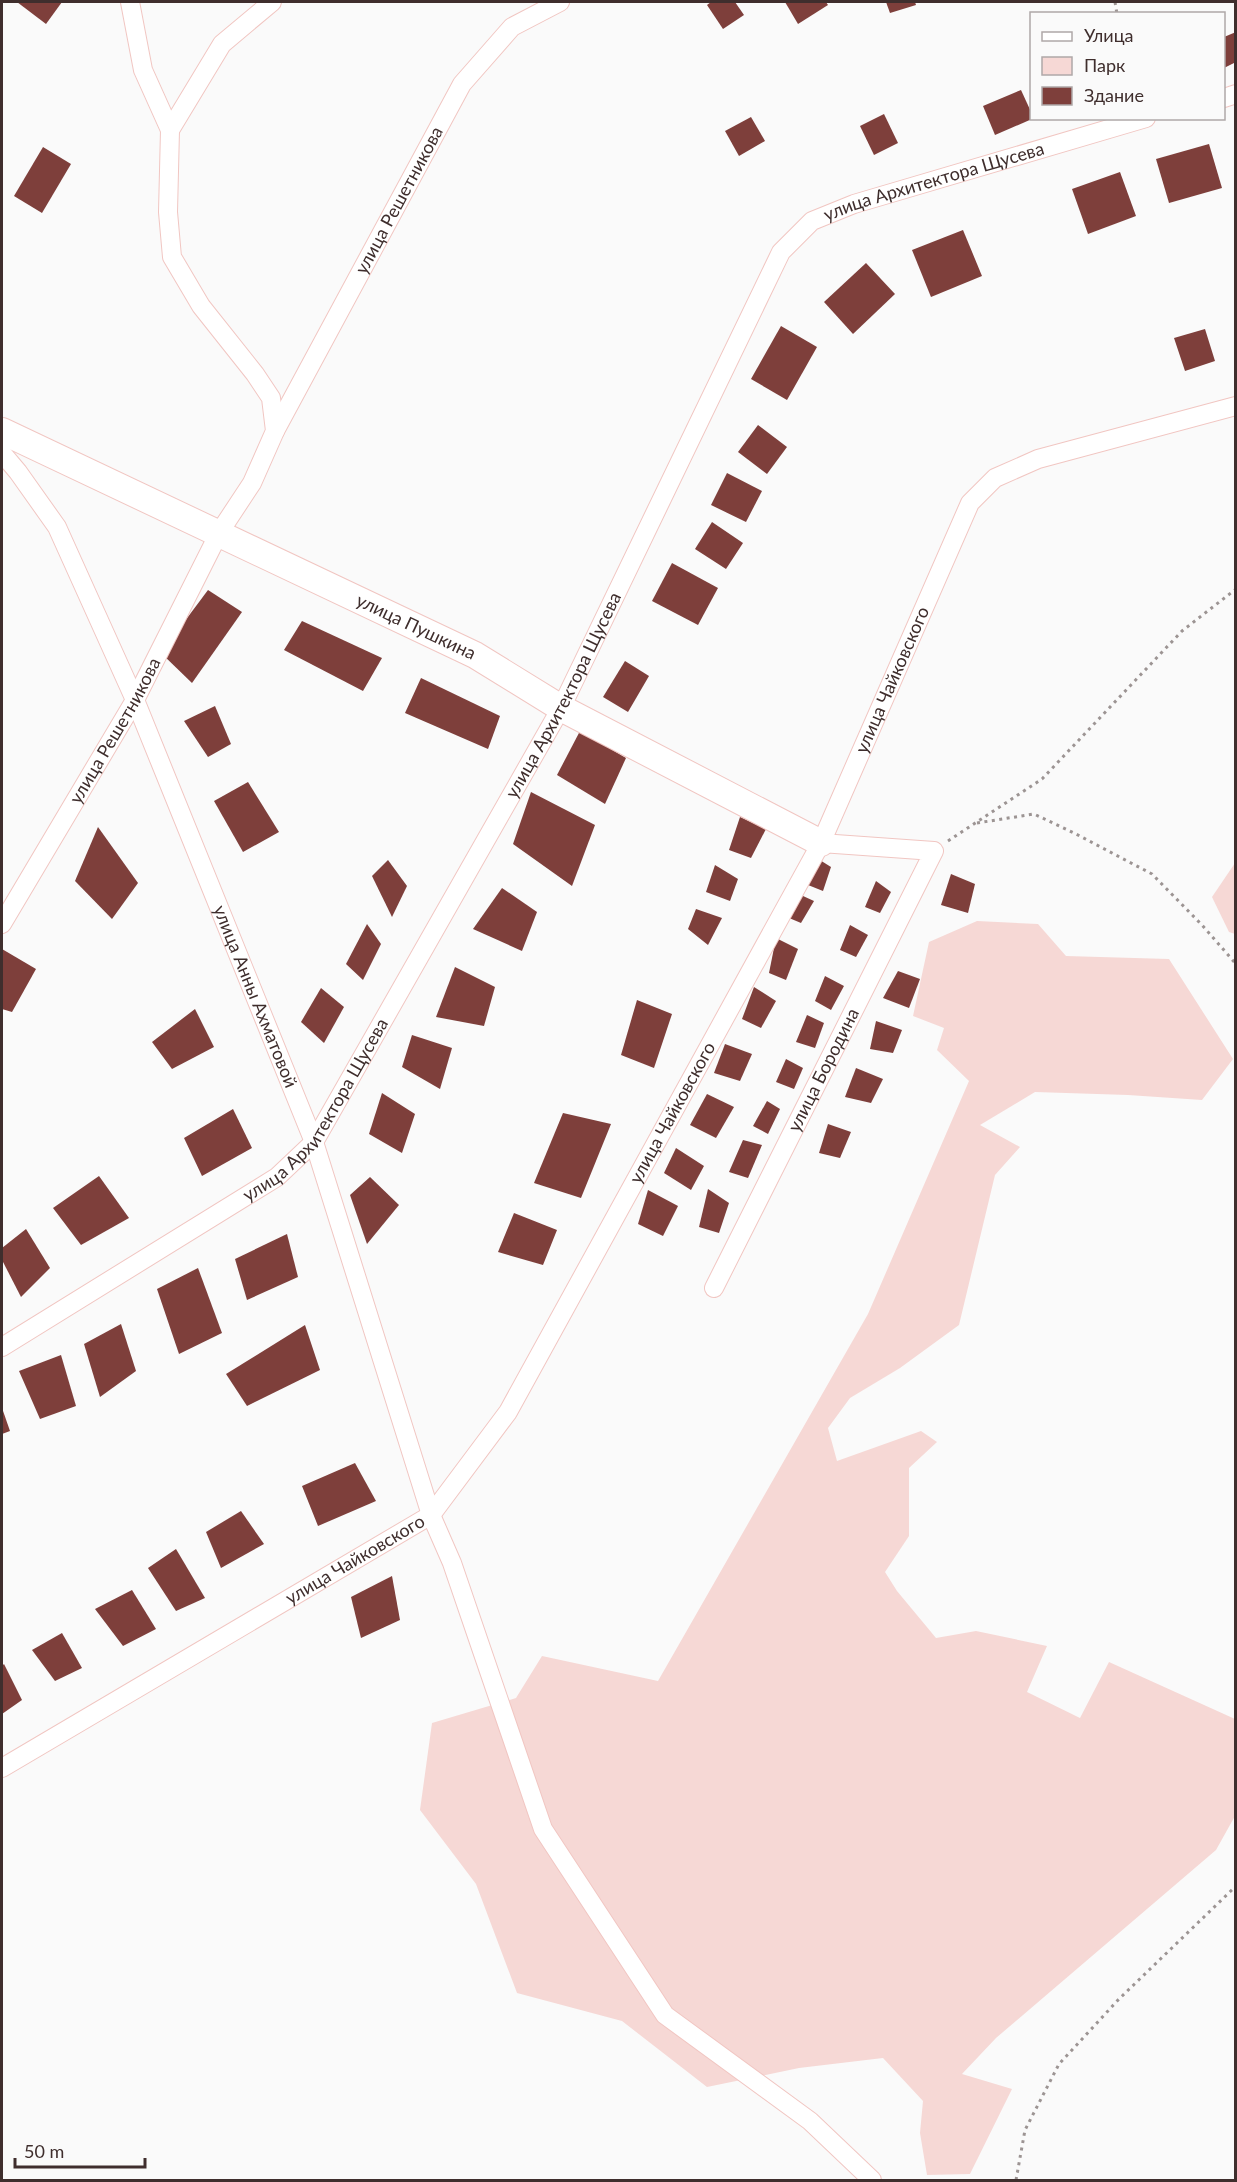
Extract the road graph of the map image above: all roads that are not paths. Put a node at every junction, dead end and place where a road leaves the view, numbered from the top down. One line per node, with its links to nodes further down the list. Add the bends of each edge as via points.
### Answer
1 (130, 2): 5 (street, via 143,70)
2 (272, 2): 5 (street, via 222,44)
3 (560, 2): 8 (street, улица Решетникова, via 512,27 462,84)
4 (1139, 120): 12 (street, улица Архитектора Щусева, via 854,204 812,221 781,252)
5 (170, 130): 8 (street, via 168,212 172,257 201,306 271,398)
6 (1236, 406): 13 (street, улица Чайковского, via 1038,459 995,477 970,503)
7 (2, 430): 10 (street, улица Пушкина)
8 (275, 431): 10 (street, улица Решетникова, via 252,483)
9 (2, 453): 11 (street, улица Анны Ахматовой, via 57,527)
10 (219, 533): 11 (street, улица Решетникова); 12 (street, улица Пушкина, via 475,655)
11 (135, 700): 14 (street, улица Решетникова); 15 (street, улица Анны Ахматовой)
12 (561, 708): 13 (street, улица Пушкина); 15 (street, улица Архитектора Щусева)
13 (820, 843): 16 (street, улица Бородина, via 934,851); 18 (street, улица Чайковского, via 508,1412)
14 (2, 924)
15 (314, 1142): 17 (street, улица Архитектора Щусева, via 277,1177); 18 (street, улица Анны Ахматовой)
16 (714, 1288)
17 (2, 1347)
18 (431, 1515): 19 (street, улица Чайковского); 20 (street, улица Анны Ахматовой, via 452,1563 543,1829 665,2015 810,2121)
19 (2, 1768)
20 (872, 2181)

